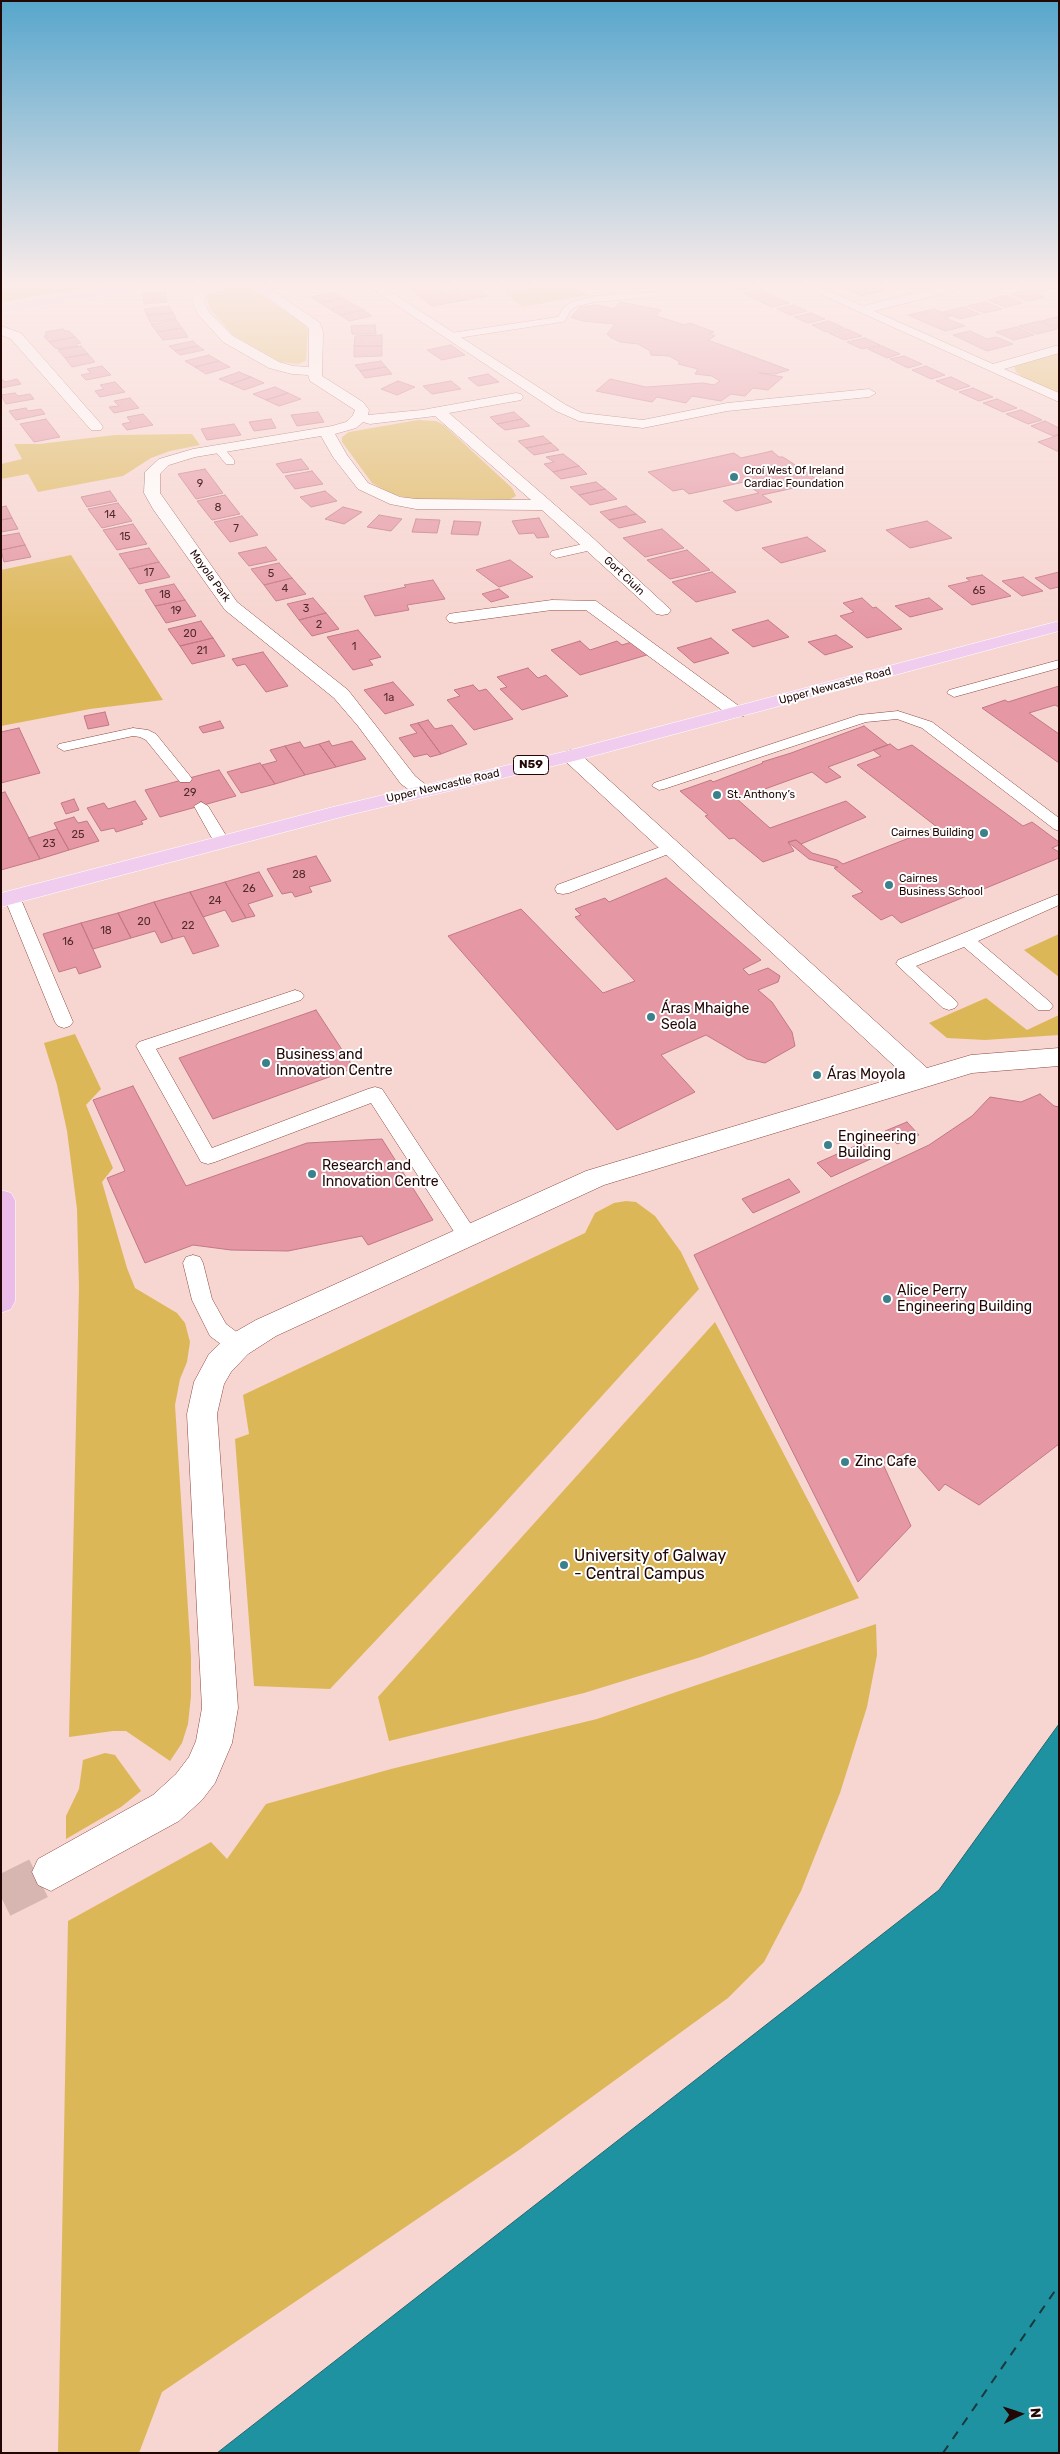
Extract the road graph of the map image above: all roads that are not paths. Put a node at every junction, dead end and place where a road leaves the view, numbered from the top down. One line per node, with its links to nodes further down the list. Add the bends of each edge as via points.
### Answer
1 (74, 402): 8 (street)
2 (350, 402): 7 (street, via 361,408)
3 (493, 402): 6 (street)
4 (551, 402): 5 (street, via 578,417 643,424 727,407)
5 (783, 402)
6 (439, 412): 7 (street, via 370,420); 12 (street)
7 (360, 417): 9 (street, Moyola Park, via 346,427)
8 (96, 427)
9 (326, 432): 10 (street, Moyola Park); 12 (street, via 340,457 363,486 396,501)
10 (219, 449): 11 (lane); 25 (street, Moyola Park, via 178,456 158,467 153,472 150,485 159,506 231,606 341,694 408,780)
11 (230, 462)
12 (545, 505): 13 (street)
13 (590, 543): 14 (lane); 15 (street, Gort Ciuin)
14 (556, 554)
15 (662, 610)
16 (455, 618): 20 (street, via 552,604 590,605)
17 (1059, 626): 20 (main road, Upper Newcastle Road / N59)
18 (1059, 664): 19 (lane)
19 (954, 693)
20 (737, 712): 22 (main road, Upper Newcastle Road / N59)
21 (64, 747): 23 (lane, via 132,732 143,733 151,737)
22 (571, 756): 25 (main road, Upper Newcastle Road / N59); 29 (street)
23 (185, 779)
24 (659, 786): 27 (lane, via 864,718 898,715 927,726)
25 (422, 790): 28 (main road, Upper Newcastle Road / N59)
26 (201, 806): 28 (lane)
27 (1059, 826)
28 (222, 842): 31 (main road, Upper Newcastle Road / N59)
29 (670, 848): 30 (lane); 39 (street)
30 (563, 889)
31 (7, 899): 37 (lane)
32 (1059, 899): 33 (lane)
33 (966, 940): 35 (lane, via 904,964); 36 (lane)
34 (295, 996): 41 (lane, via 145,1046 208,1157 375,1094)
35 (948, 1004)
36 (1044, 1006)
37 (64, 1022)
38 (1059, 1057): 39 (street, via 971,1064)
39 (922, 1077): 41 (street, via 595,1178)
40 (1, 1200): 43 (highway)
41 (467, 1235): 44 (street, via 266,1328)
42 (193, 1263): 44 (lane, via 202,1300 218,1330)
43 (1, 1301)
44 (238, 1345): 45 (street, via 220,1363 209,1382 202,1414 220,1708 214,1743 202,1770 166,1808)
45 (51, 1872)

